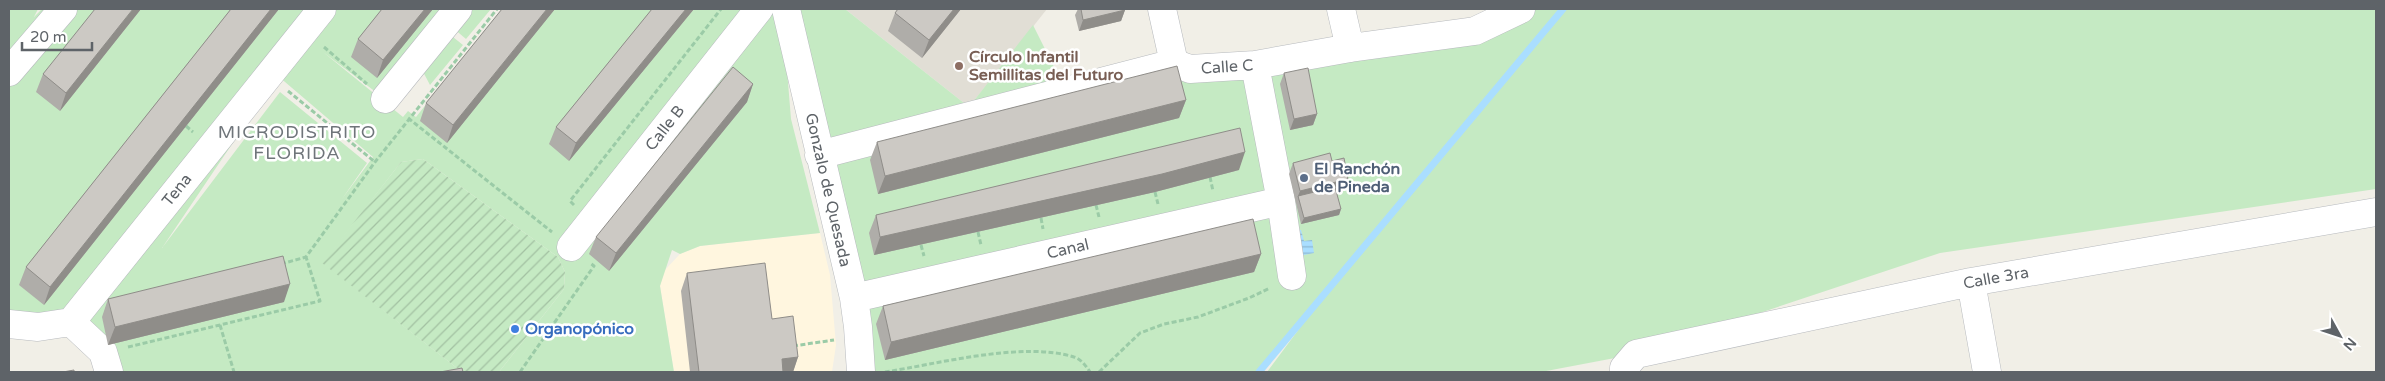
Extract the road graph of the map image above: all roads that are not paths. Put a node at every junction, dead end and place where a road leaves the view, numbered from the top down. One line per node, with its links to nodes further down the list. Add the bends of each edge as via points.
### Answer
1 (63, 9): 12 (street)
2 (322, 9): 21 (street, Tena)
3 (458, 9): 13 (street)
4 (759, 9): 17 (street, Calle B)
5 (786, 9): 14 (street, Gonzalo de Quesada)
6 (1162, 9): 10 (street)
7 (1341, 9): 9 (street)
8 (1521, 9): 9 (street, Calle C, via 1475,31)
9 (1350, 48): 11 (street, Calle C)
10 (1174, 63): 11 (street, Calle C, via 1190,69); 14 (street, Calle C)
11 (1255, 65): 15 (street)
12 (9, 72)
13 (385, 99)
14 (820, 156): 20 (street, Gonzalo de Quesada)
15 (1281, 200): 18 (street); 20 (street, Canal)
16 (2376, 212): 19 (street, Calle 3ra)
17 (571, 247)
18 (1292, 276)
19 (1971, 282): 24 (street, Calle 3ra, via 1636,354); 26 (street)
20 (854, 298): 25 (street, Gonzalo de Quesada)
21 (71, 322): 22 (street, via 38,327); 23 (street)
22 (9, 324)
23 (106, 362)
24 (1624, 370)
25 (861, 372)
26 (1987, 372)

